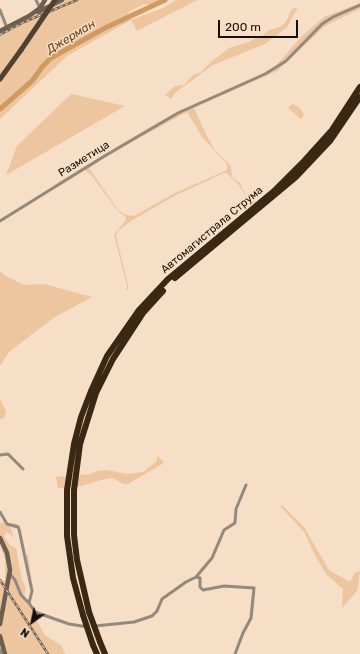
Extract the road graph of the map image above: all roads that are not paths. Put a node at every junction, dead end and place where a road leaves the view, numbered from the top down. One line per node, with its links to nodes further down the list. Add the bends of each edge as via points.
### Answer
1 (36, 0): 5 (street)
2 (51, 0): 5 (main road); 6 (main road); 11 (main road, bridge)
3 (62, 0): 6 (main road)
4 (360, 5): 14 (street, Разметица, via 322,24 286,61 266,74 178,113)
5 (40, 8): 8 (main road)
6 (47, 8): 8 (main road)
7 (0, 10): 9 (street)
8 (29, 16): 9 (main road)
9 (7, 28): 10 (main road)
10 (0, 31)
11 (0, 79)
12 (360, 87): 28 (highway, Автомагистрала Струма, bridge, via 332,130 304,161 274,191 168,279 139,310 107,356 81,417 67,490 66,536 73,578)
13 (360, 98): 29 (highway, Автомагистрала Струма, bridge, via 330,141 296,177 257,212 195,260 159,294 128,334 96,393 87,419 76,470 73,510 78,566 89,612)
14 (0, 220)
15 (0, 455): 16 (street, via 8,454)
16 (23, 469)
17 (246, 485): 21 (street, via 236,509 235,523 224,530 212,558)
18 (0, 512): 22 (street, via 7,524 19,529 32,591)
19 (0, 538): 20 (main road, via 7,552)
20 (10, 574): 22 (street, via 21,595); 23 (main road)
21 (196, 577): 22 (street, via 162,600 152,616 116,625 88,627 69,624 34,612); 30 (street, via 200,578 200,587 203,590 224,586 254,588 251,618)
22 (29, 603)
23 (0, 624)
24 (0, 636): 27 (main road)
25 (0, 650): 26 (street)
26 (2, 654)
27 (5, 654)
28 (97, 654)
29 (105, 654)
30 (236, 654)

